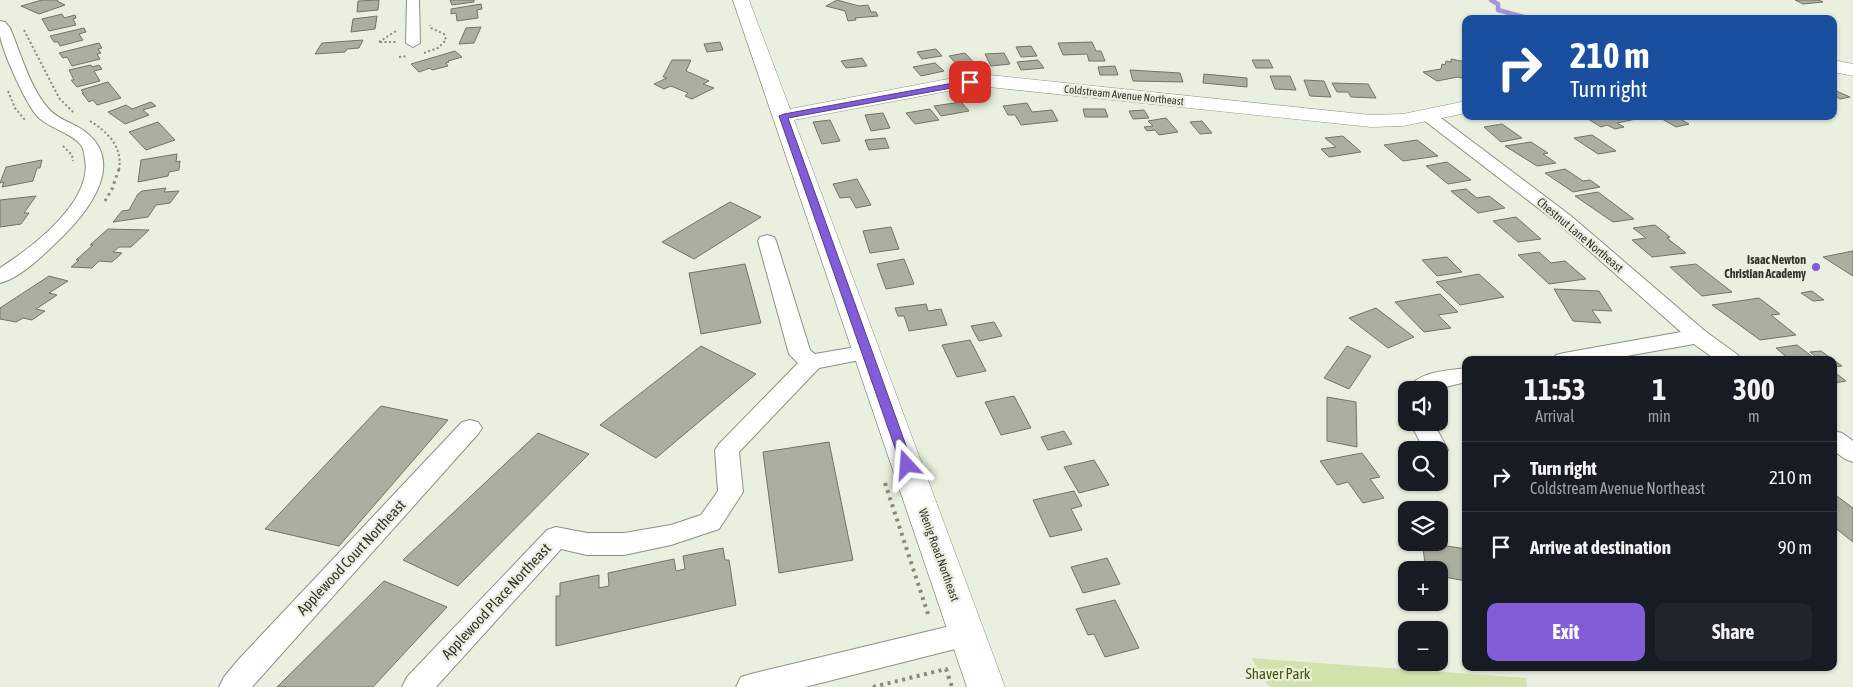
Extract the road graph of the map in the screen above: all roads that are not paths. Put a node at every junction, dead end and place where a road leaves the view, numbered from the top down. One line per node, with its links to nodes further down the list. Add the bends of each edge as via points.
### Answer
1 (413, 0): 4 (street)
2 (741, 0): 9 (street, Wenig Road Northeast)
3 (0, 25): 11 (street, via 40,109 52,121 79,134 92,150 96,169 90,190 71,217 49,240)
4 (413, 43)
5 (1837, 67): 6 (street)
6 (1853, 70)
7 (1462, 108): 8 (street, Coldstream Avenue Northeast)
8 (1427, 115): 9 (street, Coldstream Avenue Northeast, via 1371,121 989,82 948,85); 12 (street, Chestnut Lane Northeast, via 1565,220)
9 (784, 116): 13 (street, Wenig Road Northeast)
10 (767, 241): 16 (street, via 800,354)
11 (0, 277)
12 (1698, 336): 14 (street); 15 (street, Chestnut Lane Northeast)
13 (867, 352): 16 (street); 22 (street, Wenig Road Northeast)
14 (1586, 356)
15 (1725, 356)
16 (812, 362): 24 (street, Applewood Place Northeast, via 727,450 731,492 710,522 671,535 624,544 588,544 556,537)
17 (1462, 376): 18 (street)
18 (1434, 381)
19 (470, 428): 23 (street, Applewood Court Northeast)
20 (1837, 441): 21 (street)
21 (1853, 453)
22 (967, 634): 25 (street); 26 (street, Wenig Road Northeast)
23 (234, 687)
24 (417, 687)
25 (751, 687)
26 (986, 687)

